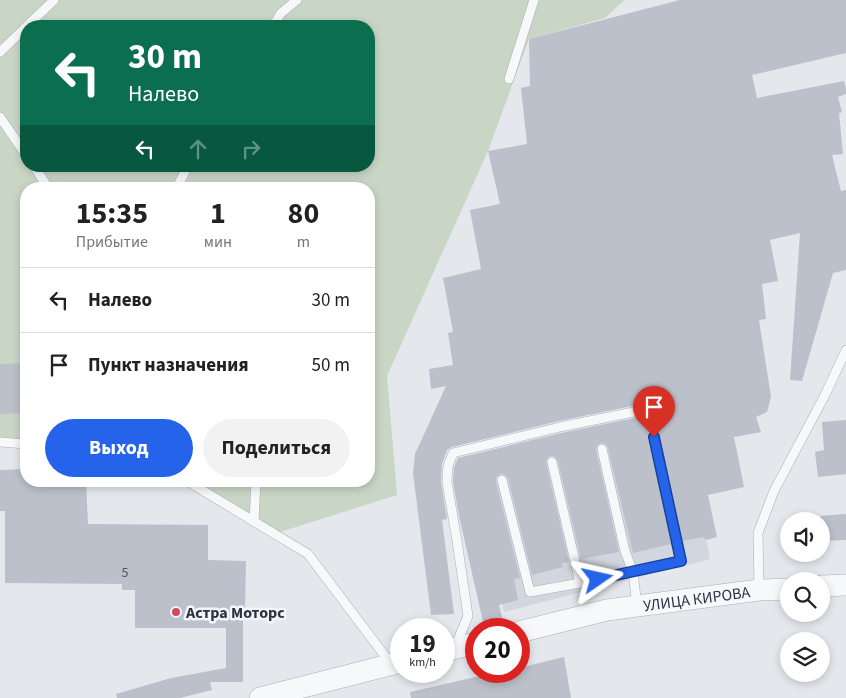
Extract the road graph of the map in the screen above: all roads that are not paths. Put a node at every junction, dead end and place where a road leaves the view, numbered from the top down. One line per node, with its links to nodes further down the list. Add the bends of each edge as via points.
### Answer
1 (54, 0): 4 (lane)
2 (297, 0): 5 (lane)
3 (534, 0): 8 (lane)
4 (34, 20)
5 (277, 20)
6 (20, 33): 7 (lane)
7 (0, 52)
8 (509, 79)
9 (0, 117): 10 (lane)
10 (20, 147)
11 (846, 350): 27 (lane, via 774,491 758,532)
12 (648, 409): 30 (lane, via 454,453 446,482 468,616)
13 (654, 437): 22 (lane, via 681,561)
14 (0, 442): 15 (lane)
15 (20, 444)
16 (602, 449): 22 (lane, via 625,551)
17 (552, 462): 23 (lane)
18 (502, 480): 23 (lane, via 530,592)
19 (197, 487): 21 (lane)
20 (256, 487): 21 (lane)
21 (254, 522): 31 (lane, via 308,554)
22 (633, 572): 23 (lane); 28 (lane)
23 (580, 583)
24 (846, 585): 25 (street)
25 (830, 586)
26 (780, 589): 27 (street, УЛИЦА КИРОВА)
27 (759, 590): 28 (street, УЛИЦА КИРОВА)
28 (638, 606): 29 (street, УЛИЦА КИРОВА, via 607,610)
29 (530, 629)
30 (455, 639)
31 (390, 656)
32 (390, 665): 33 (street)
33 (260, 698)

